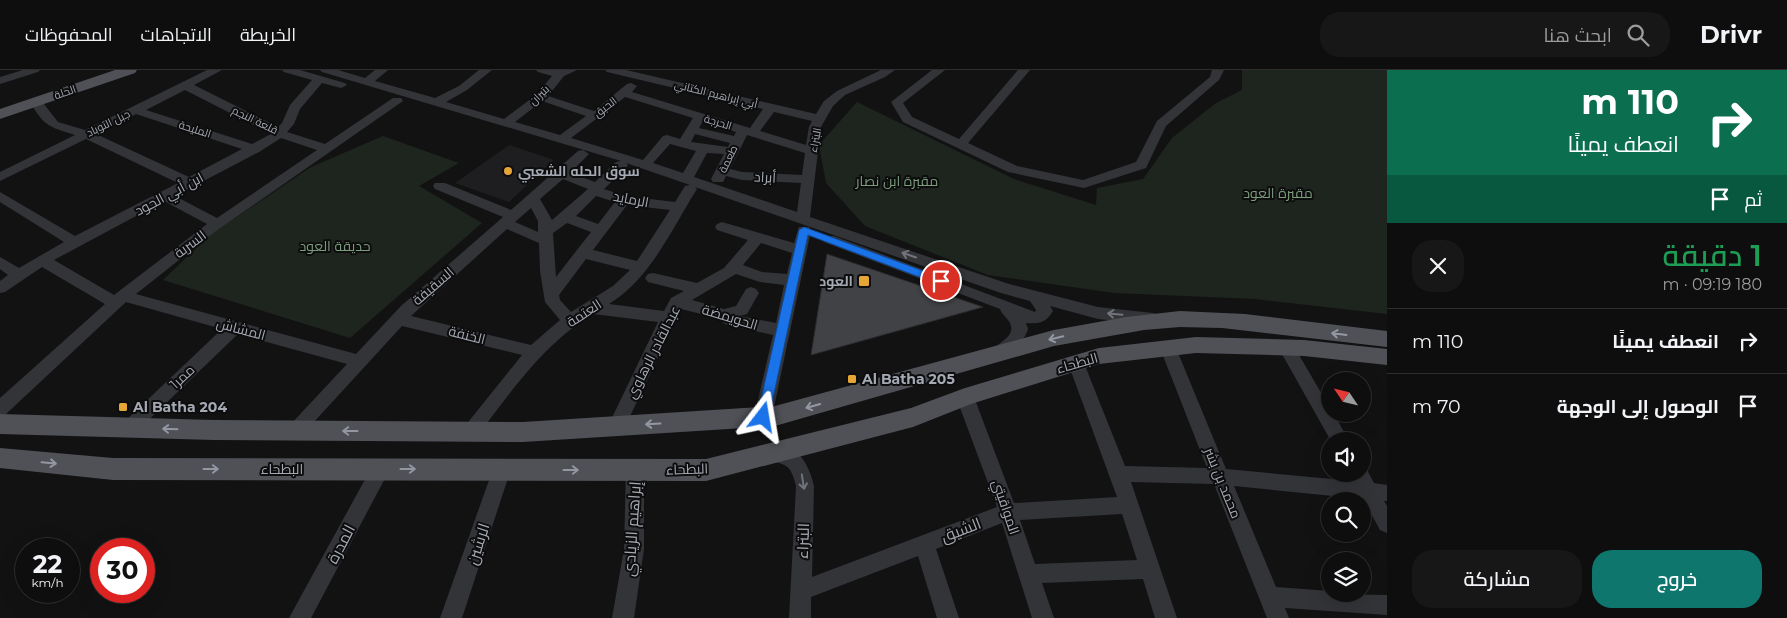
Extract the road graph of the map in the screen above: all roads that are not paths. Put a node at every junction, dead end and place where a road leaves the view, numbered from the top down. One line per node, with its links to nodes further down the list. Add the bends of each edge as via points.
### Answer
1 (34, 70): 15 (street)
2 (111, 70): 26 (main road, الحلة)
3 (130, 70): 24 (main road, الحلة)
4 (216, 70): 20 (street, جبل التوباد)
5 (288, 70): 17 (street)
6 (382, 70): 19 (street)
7 (486, 70): 25 (street)
8 (542, 70): 14 (street)
9 (611, 70): 16 (street, أبي إبراهيم الكتاني)
10 (889, 70): 33 (street, البتراء, via 841,93 828,104)
11 (939, 70): 41 (street, via 896,102 907,119)
12 (1024, 70): 41 (street)
13 (1218, 70): 41 (street, via 1215,78 1161,124 1141,164 1084,184 1013,169)
14 (566, 72): 22 (street, بتيران)
15 (13, 73): 18 (street)
16 (641, 73): 21 (street, الحبق); 29 (street, أبي إبراهيم الكتاني)
17 (323, 75): 19 (street); 23 (street); 36 (street, ابن أبي الجود, via 294,108 288,124)
18 (0, 81)
19 (367, 82): 25 (street)
20 (185, 85): 28 (street, جبل التوباد); 36 (street, قلعة النجم)
21 (624, 93): 31 (street, الحبق); 32 (street, الحرجة)
22 (540, 97): 31 (street); 34 (street, بتيران)
23 (397, 101): 43 (street, السربة); 46 (street)
24 (36, 102): 30 (main road, الحلة); 37 (street, via 54,125)
25 (437, 102): 34 (street)
26 (0, 106)
27 (771, 107): 29 (street, أبي إبراهيم الكتاني); 33 (street, أبي إبراهيم الكتاني); 39 (street, طعمة)
28 (135, 110): 37 (street, جبل التوباد); 42 (street, المليحة)
29 (724, 110): 32 (street, الحرجة); 39 (street, الحرجة)
30 (0, 114)
31 (595, 115): 38 (street, الحبق)
32 (700, 117): 35 (street)
33 (820, 119): 45 (street, البتراء)
34 (507, 122): 38 (street)
35 (692, 130): 39 (street); 40 (street)
36 (279, 133): 42 (street, ابن أبي الجود); 43 (street, قلعة النجم)
37 (85, 134): 51 (street, جبل التوباد); 53 (street)
38 (562, 139): 47 (street)
39 (741, 139): 44 (street); 45 (street, الحرجة); 49 (street, طعمة)
40 (683, 144): 44 (street); 47 (street, via 668,139)
41 (962, 144)
42 (255, 149): 53 (street, ابن أبي الجود)
43 (327, 149): 65 (street, السربة)
44 (703, 149): 54 (street, العتمة)
45 (812, 151): 52 (street, البتراء)
46 (583, 154): 48 (street); 50 (street, السقيفة)
47 (644, 165): 54 (street)
48 (621, 166): 54 (street); 57 (street)
49 (722, 171): 52 (street, أبراد, via 742,176); 56 (street, طعمة)
50 (561, 174): 57 (street, الرمايد, via 594,186); 60 (street, السقيفة)
51 (0, 177)
52 (808, 179): 66 (street, البتراء)
53 (190, 183): 59 (street, ابن أبي الجود)
54 (688, 184): 56 (street); 62 (street, العتمة); 66 (street)
55 (440, 186): 64 (street)
56 (714, 188): 66 (street)
57 (596, 191): 61 (street, الرمايد); 63 (street)
58 (0, 196): 71 (street)
59 (165, 196): 65 (street); 71 (street, ابن أبي الجود)
60 (533, 199): 64 (street, السقيفة); 69 (street, via 545,221)
61 (624, 200): 62 (street, الرمايد); 68 (street)
62 (678, 207): 76 (street, العتمة)
63 (566, 217): 68 (street); 69 (street)
64 (509, 220): 69 (street); 92 (street, السقيفة)
65 (218, 224): 86 (street, السربة)
66 (803, 225): 72 (street, البتراء); 85 (street, one-way to 66); 87 (street)
67 (722, 227): 70 (street)
68 (601, 231): 73 (street)
69 (545, 236): 83 (street)
70 (758, 237): 72 (street); 77 (street, عبدالقادر الرهاوي)
71 (75, 243): 74 (street, ابن أبي الجود)
72 (800, 250): 80 (street, البتراء)
73 (583, 253): 76 (street); 83 (street)
74 (42, 260): 78 (street, ابن أبي الجود); 86 (street, المشاش)
75 (0, 262): 78 (street)
76 (640, 267): 89 (street, العتمة)
77 (734, 267): 80 (street, via 760,277); 82 (street, عبدالقادر الرهاوي)
78 (19, 275): 81 (street, ابن أبي الجود)
79 (653, 278): 82 (street)
80 (793, 280): 96 (street, البتراء)
81 (0, 288)
82 (700, 289): 88 (street, عبدالقادر الرهاوي)
83 (552, 293): 94 (street, via 553,302)
84 (751, 293): 90 (street, via 741,310)
85 (1034, 295): 87 (street, via 1045,311 1039,318 1026,318 1015,308); 93 (street, one-way to 85, via 1098,313)
86 (119, 299): 95 (street, المشاش); 106 (street, السربة)
87 (993, 300): 101 (street, via 1020,324 1018,337)
88 (676, 302): 90 (street, الحويمضة); 91 (street, عبدالقادر الرهاوي)
89 (592, 308): 91 (street); 94 (street, العتمة)
90 (722, 315): 96 (street, الحويمضة, via 727,319)
91 (669, 318): 109 (street, عبدالقادر الرهاوي)
92 (399, 319): 100 (street, الخنفة); 103 (street, السقيفة)
93 (1163, 320): 97 (main road, البطحاء, one-way to 93, via 1197,319); 101 (main road, البطحاء, one-way to 101, via 1080,332)
94 (570, 321): 100 (street, العتمة)
95 (235, 327): 103 (street, المشاش); 110 (street, ممر1)
96 (783, 331): 107 (street, البتراء)
97 (1387, 339)
98 (1286, 347): 99 (main road, البطحاء, via 1196,345); 102 (main road, البطحاء); 113 (street)
99 (1168, 348): 104 (main road, البطحاء, via 1099,356); 120 (street, محمد بن بشر)
100 (535, 352): 112 (street, العتمة)
101 (996, 354): 107 (main road, البطحاء, one-way to 107)
102 (1387, 357)
103 (360, 361): 111 (street, السقيفة)
104 (1076, 363): 105 (main road, البطحاء); 119 (street)
105 (966, 397): 114 (main road, البطحاء, via 913,417); 124 (street, المواقيتي)
106 (0, 409)
107 (763, 417): 109 (main road, البطحاء, one-way to 109)
108 (0, 424): 110 (main road, البطحاء)
109 (617, 426): 112 (main road, البطحاء, via 523,432)
110 (129, 428): 111 (main road, البطحاء, one-way to 110)
111 (296, 430): 112 (main road, البطحاء, one-way to 111)
112 (471, 431)
113 (1335, 432)
114 (772, 453): 118 (main road, البطحاء, via 706,470); 129 (street, البتراء, one-way to 129, via 794,459 801,468 805,486)
115 (0, 458): 116 (main road, البطحاء, one-way to 116, via 113,469)
116 (381, 469): 117 (main road, البطحاء, one-way to 117); 132 (street, المدرة)
117 (502, 470): 118 (main road, البطحاء, one-way to 118); 133 (street, الرشين)
118 (635, 470): 134 (street, إبراهيم الزيادي, via 634,549)
119 (1119, 474): 120 (street); 123 (street)
120 (1220, 476): 122 (street); 130 (street, محمد بن بشر)
121 (1367, 482): 122 (street)
122 (1378, 492): 125 (street)
123 (1129, 506): 124 (street, الشيق); 127 (street)
124 (1008, 512): 126 (street, الشيق); 128 (street, المواقيتي)
125 (1387, 524)
126 (924, 544): 129 (street, الشيق); 136 (street)
127 (1150, 569): 128 (street); 138 (street)
128 (1028, 574): 137 (street, المواقيتي)
129 (801, 591): 135 (street, البتراء)
130 (1269, 597): 131 (street); 139 (street, محمد بن بشر)
131 (1387, 605)
132 (300, 618)
133 (451, 618)
134 (623, 618)
135 (800, 618)
136 (948, 618)
137 (1043, 618)
138 (1166, 618)
139 (1278, 618)

